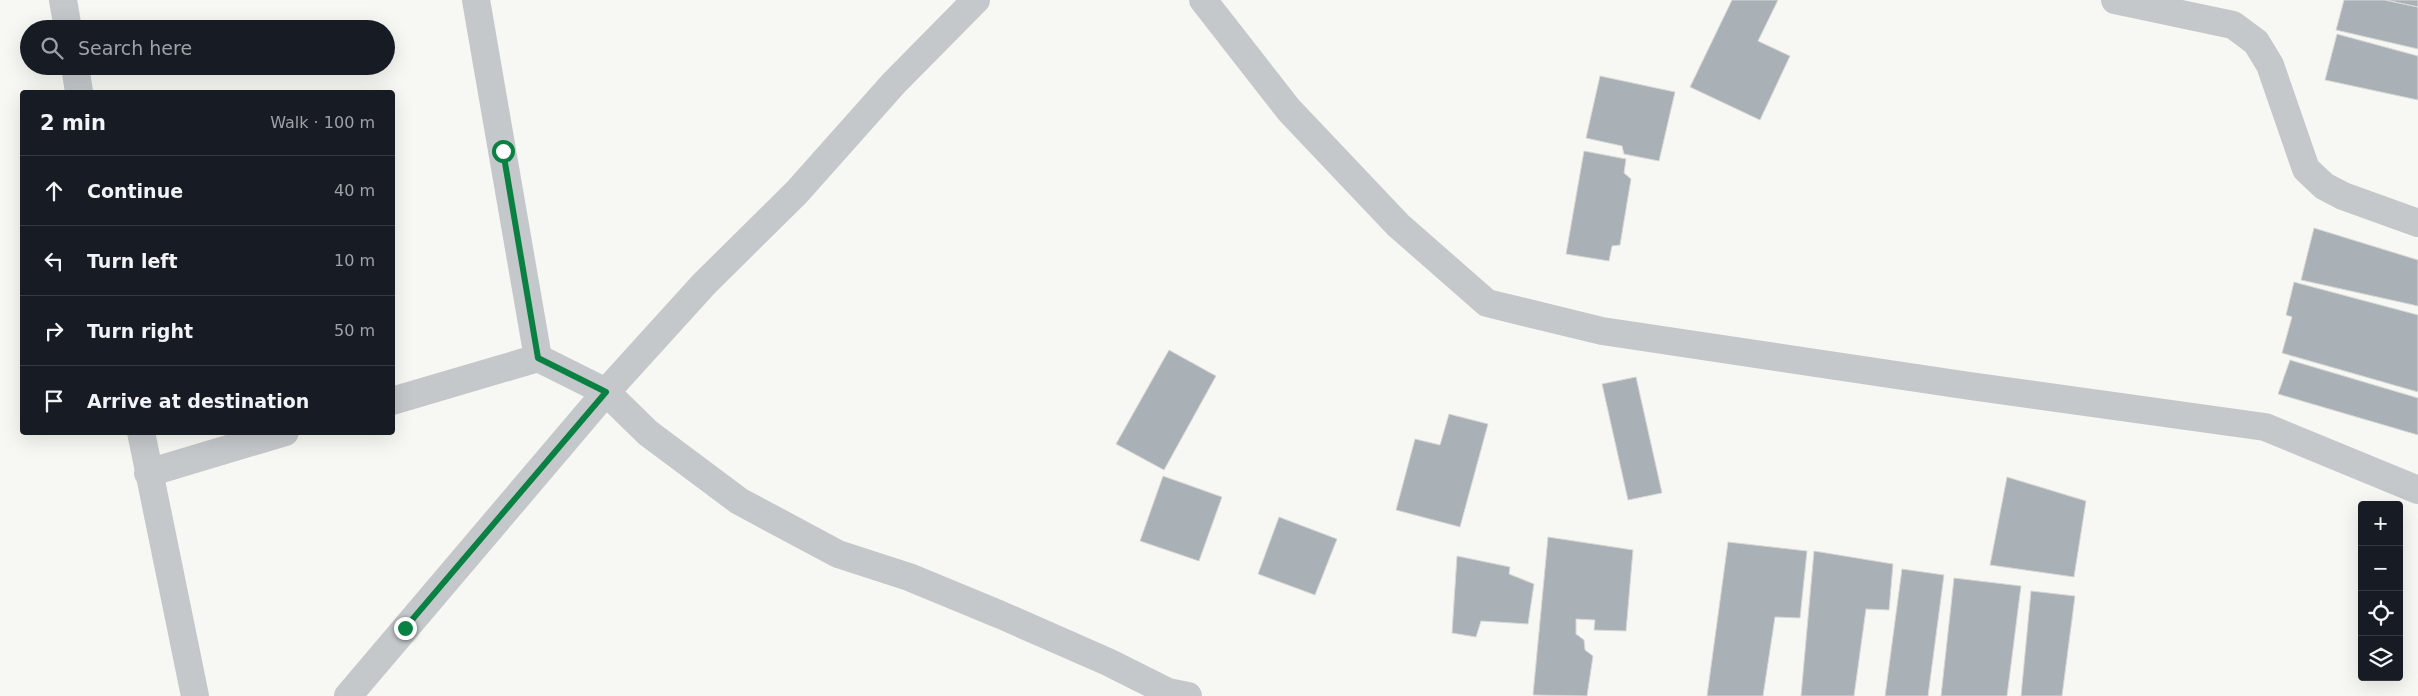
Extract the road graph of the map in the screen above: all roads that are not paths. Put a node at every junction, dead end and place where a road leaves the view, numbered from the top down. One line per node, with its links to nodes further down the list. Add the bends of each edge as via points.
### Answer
1 (63, 0): 6 (street)
2 (476, 0): 10 (street)
3 (976, 0): 11 (street, via 894,83 797,192 704,284)
4 (1203, 0): 16 (street, via 1289,110 1398,225 1486,303 1602,331 2265,427)
5 (2115, 0): 9 (street, via 2233,26 2256,42 2270,65 2306,169 2324,186 2343,196)
6 (66, 20)
7 (76, 75): 8 (street)
8 (79, 90)
9 (2418, 223)
10 (538, 358): 11 (street); 12 (street)
11 (606, 392): 18 (street); 19 (street, via 648,433 739,501 838,554 918,581 1090,654 1168,692)
12 (395, 400)
13 (142, 435): 15 (street)
14 (275, 435): 15 (street)
15 (148, 473): 17 (street)
16 (2418, 490)
17 (195, 696)
18 (348, 696)
19 (1188, 696)

